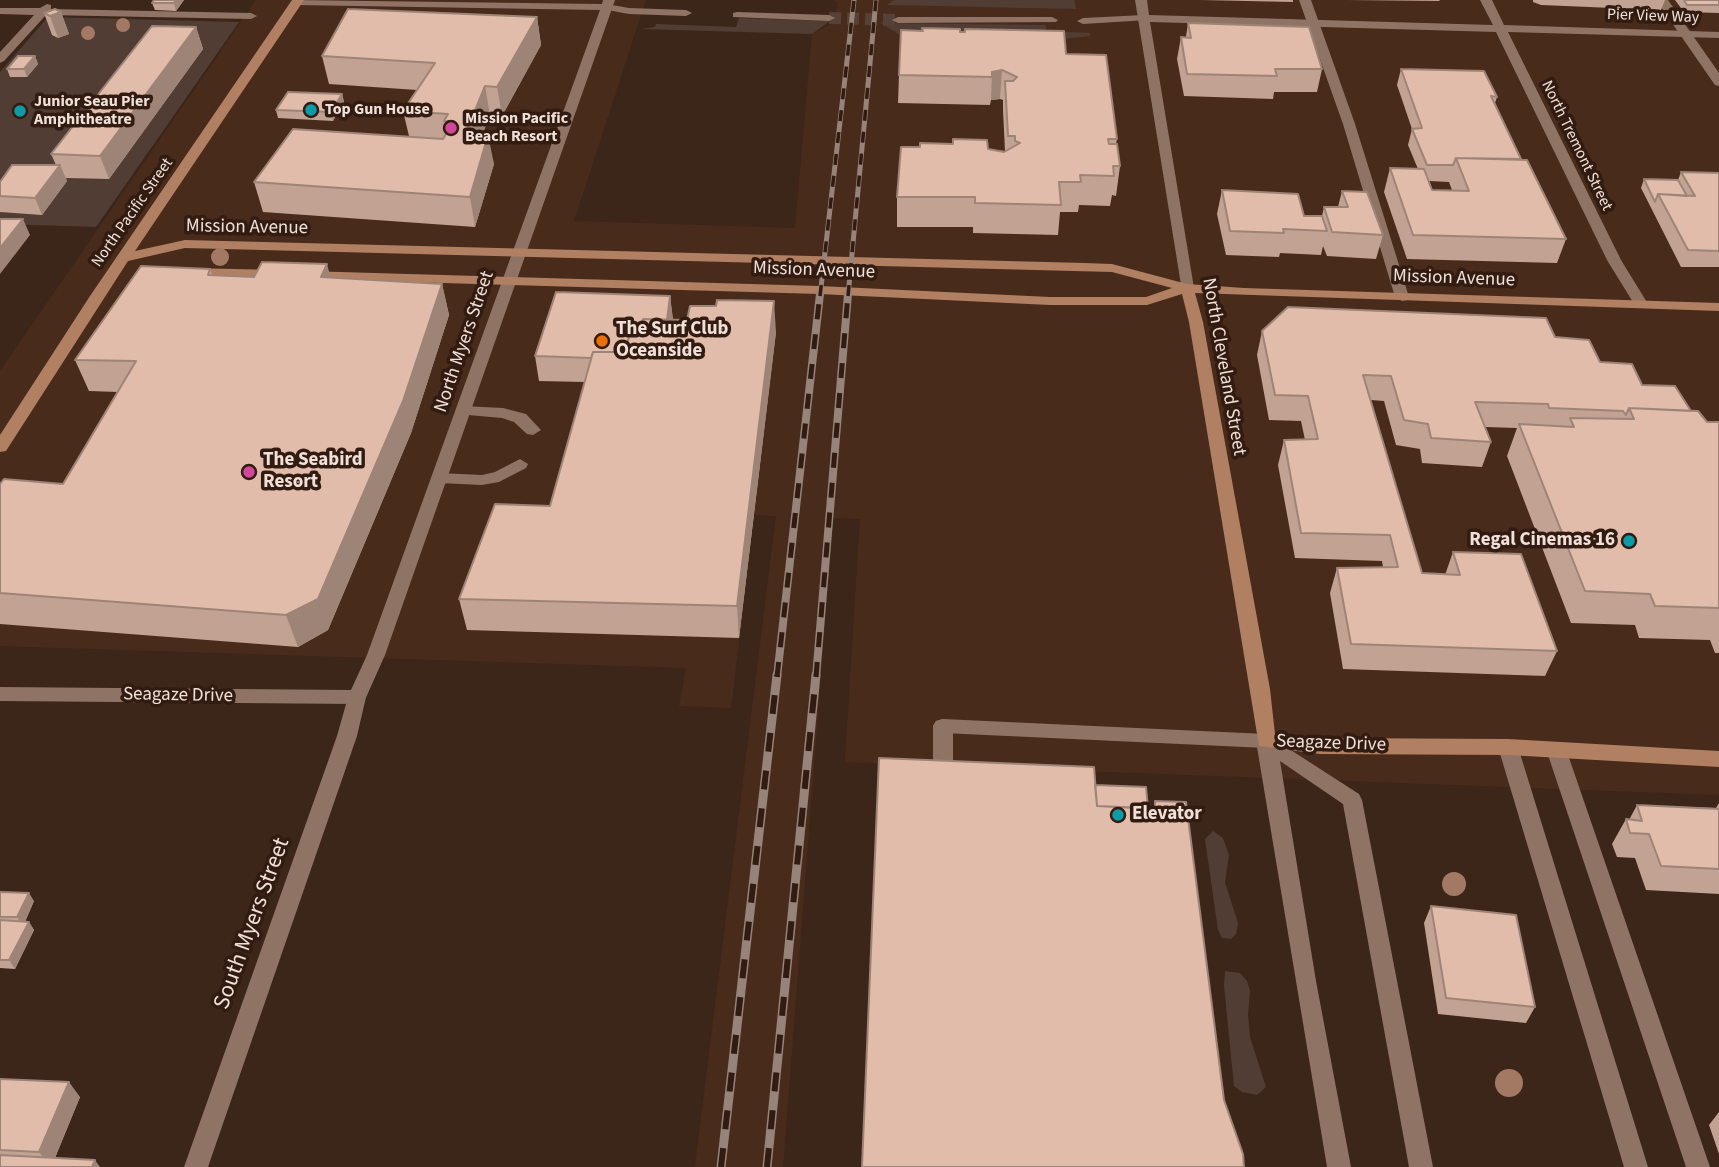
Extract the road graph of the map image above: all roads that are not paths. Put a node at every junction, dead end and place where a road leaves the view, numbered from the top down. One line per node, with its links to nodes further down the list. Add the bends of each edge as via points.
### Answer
1 (53, 0): 21 (street)
2 (1141, 0): 13 (street, North Cleveland Street)
3 (1305, 0): 17 (street)
4 (1486, 0): 18 (street, North Tremont Street)
5 (1662, 0): 19 (street)
6 (297, 1): 7 (street); 24 (main road, North Pacific Street)
7 (607, 4): 9 (street, via 629,11); 23 (street, North Myers Street)
8 (0, 11): 11 (street)
9 (687, 13)
10 (737, 15): 12 (street)
11 (251, 16)
12 (829, 18)
13 (1144, 18): 16 (street, Pier View Way); 17 (street, Pier View Way); 28 (street, North Cleveland Street)
14 (898, 20): 15 (street)
15 (1052, 20)
16 (1083, 21)
17 (1313, 24): 18 (street, Pier View Way); 29 (street)
18 (1499, 29): 19 (street, Pier View Way); 30 (street, North Tremont Street, via 1614,260)
19 (1685, 34): 20 (street, Pier View Way); 22 (street)
20 (1719, 35)
21 (0, 59)
22 (1719, 82)
23 (519, 253): 24 (main road, Mission Avenue, via 185,244); 27 (street, North Myers Street); 28 (main road, Mission Avenue, via 1112,268)
24 (123, 258): 25 (main road); 34 (main road, North Pacific Street)
25 (144, 267)
26 (178, 272): 27 (main road, Mission Avenue)
27 (509, 281): 28 (main road, Mission Avenue, via 1050,300 1147,301); 32 (street, North Myers Street)
28 (1187, 288): 29 (main road, Mission Avenue); 39 (main road, North Cleveland Street, via 1261,688)
29 (1402, 298): 30 (main road, Mission Avenue)
30 (1641, 304): 31 (main road, Mission Avenue)
31 (1719, 307)
32 (463, 411): 33 (street, via 503,413 520,418); 36 (street, North Myers Street)
33 (533, 430)
34 (0, 447)
35 (520, 464): 36 (street, via 499,477 482,480)
36 (439, 478): 38 (street, North Myers Street, via 376,655)
37 (0, 695): 38 (street, Seagaze Drive)
38 (356, 697): 44 (street, South Myers Street, via 347,736)
39 (1266, 741): 40 (main road, Seagaze Drive, via 1320,746); 43 (street, Seagaze Drive, via 943,726); 45 (street); 46 (street, via 1352,800)
40 (1508, 747): 41 (main road, Seagaze Drive); 47 (street)
41 (1557, 752): 42 (main road, Seagaze Drive); 48 (street)
42 (1719, 759)
43 (942, 792)
44 (196, 1167)
45 (1339, 1167)
46 (1421, 1167)
47 (1636, 1167)
48 (1698, 1167)

